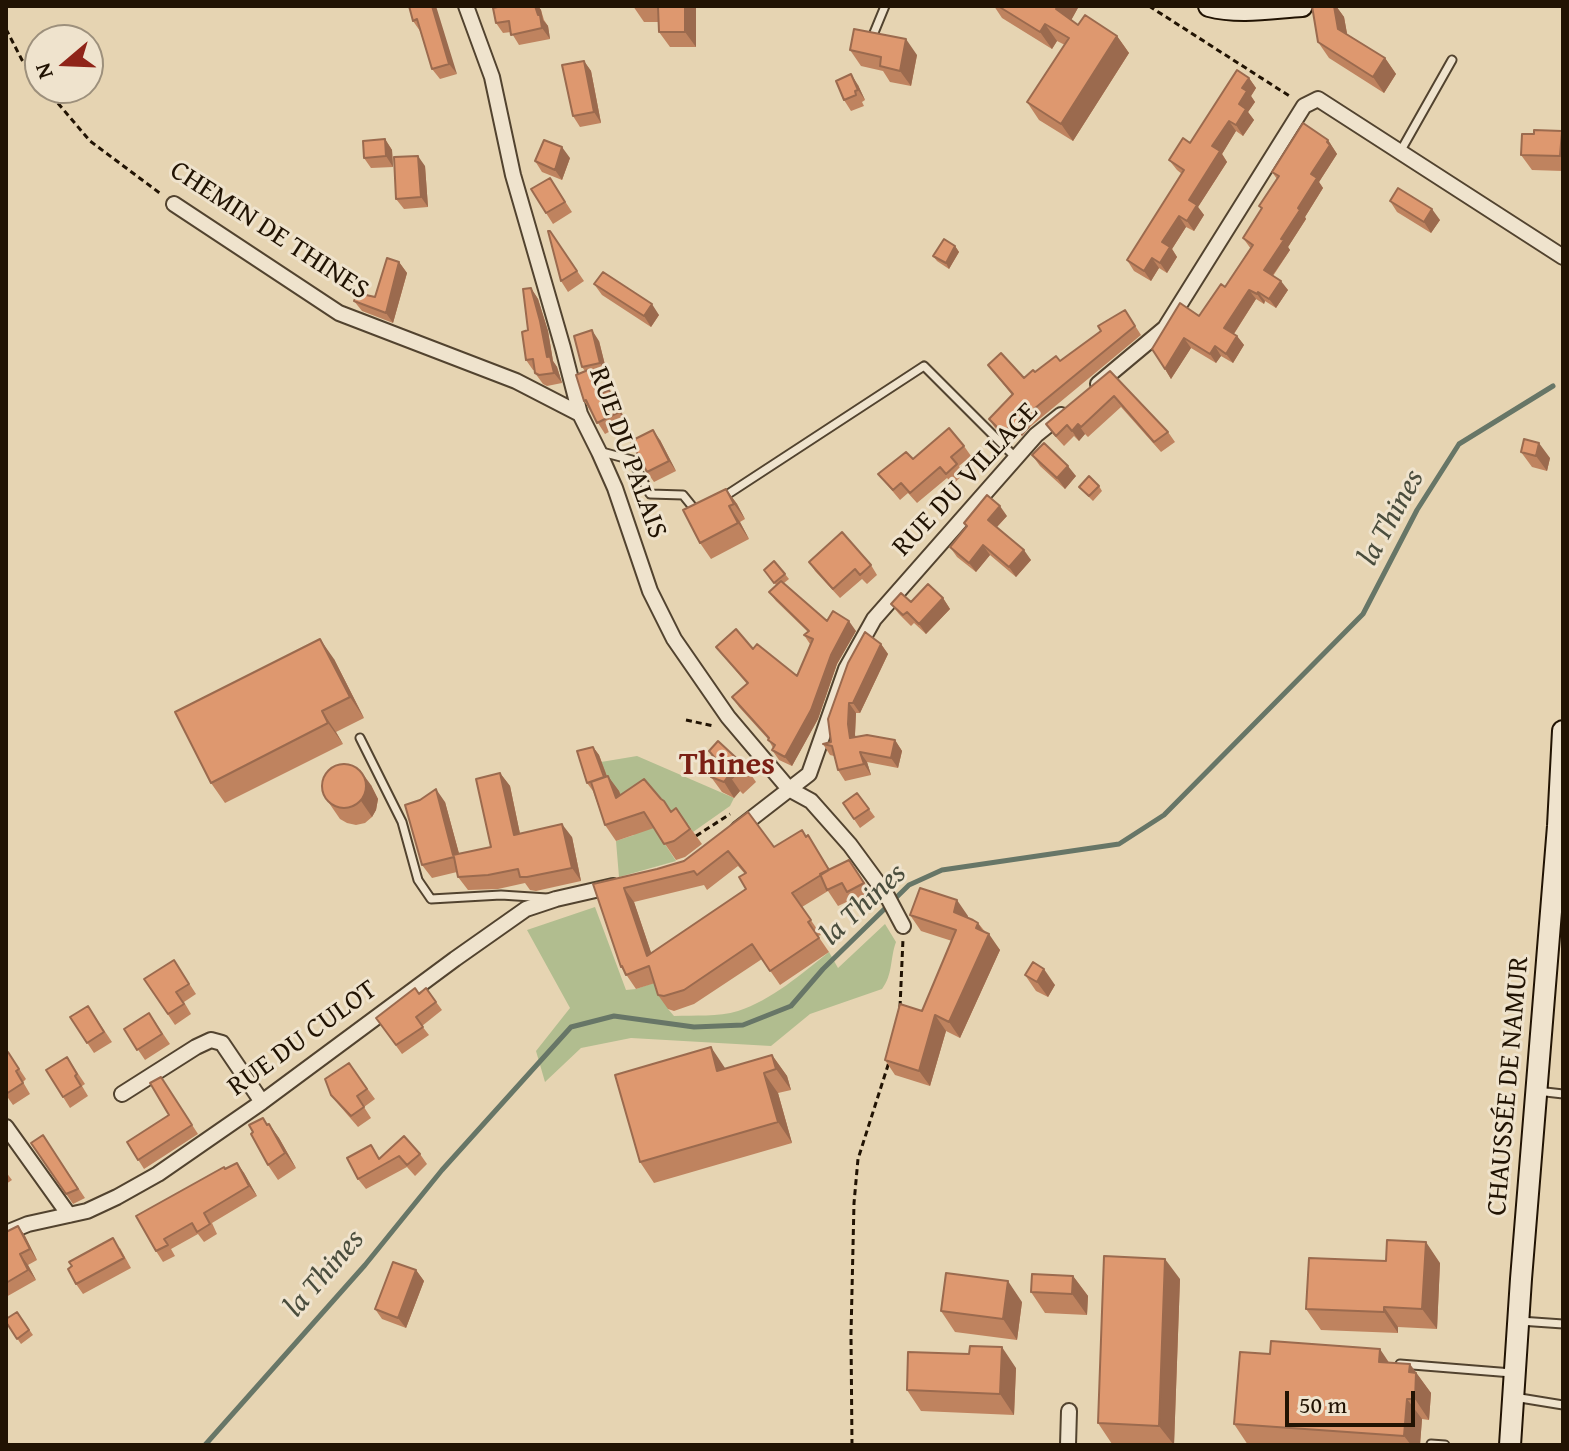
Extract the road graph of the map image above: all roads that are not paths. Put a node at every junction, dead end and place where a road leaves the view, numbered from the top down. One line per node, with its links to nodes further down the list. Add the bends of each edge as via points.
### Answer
1 (466, 6): 10 (street, RUE DU PALAIS, via 492,77 513,175)
2 (885, 6): 5 (lane)
3 (1209, 6): 4 (main road)
4 (1302, 6)
5 (871, 40)
6 (1452, 60): 7 (lane)
7 (1400, 152): 9 (street); 12 (street, RUE DU VILLAGE, via 1318,99 1304,106 1165,328 1036,435)
8 (174, 204): 10 (street, CHEMIN DE THINES, via 339,313 516,381)
9 (1563, 257)
10 (580, 414): 11 (street, RUE DU PALAIS)
11 (599, 452): 12 (lane, via 632,460 650,494 683,495 698,514 924,366); 16 (street, RUE DU PALAIS, via 650,591 674,639 728,717)
12 (1016, 458): 15 (street, RUE DU VILLAGE, via 874,619 846,669)
13 (1563, 731): 18 (main road, CHAUSSÉE DE NAMUR)
14 (360, 738): 21 (lane, via 402,822 418,880 431,899)
15 (809, 774): 16 (street); 17 (street, RUE DU VILLAGE)
16 (789, 789): 17 (street); 19 (street)
17 (811, 801): 23 (street, via 850,845)
18 (1560, 825): 22 (main road, CHAUSSÉE DE NAMUR)
19 (729, 837)
20 (624, 883): 21 (street, RUE DU CULOT)
21 (556, 899): 27 (street, RUE DU CULOT, via 526,909)
22 (1558, 900): 24 (main road, CHAUSSÉE DE NAMUR)
23 (903, 926)
24 (1536, 1091): 26 (lane); 31 (main road, CHAUSSÉE DE NAMUR)
25 (122, 1094): 27 (street, via 211,1040 222,1043)
26 (1563, 1094)
27 (262, 1102): 29 (street, RUE DU CULOT, via 158,1174)
28 (6, 1127): 29 (street)
29 (69, 1215): 30 (street, RUE DU CULOT)
30 (6, 1233)
31 (1518, 1321): 32 (lane); 34 (main road, CHAUSSÉE DE NAMUR)
32 (1563, 1324)
33 (1391, 1363): 34 (lane)
34 (1515, 1373): 35 (main road, CHAUSSÉE DE NAMUR)
35 (1513, 1397): 36 (lane); 41 (main road, CHAUSSÉE DE NAMUR)
36 (1563, 1405)
37 (1069, 1411): 39 (street)
38 (1431, 1444): 40 (lane)
39 (1068, 1445)
40 (1445, 1445)
41 (1510, 1445)

